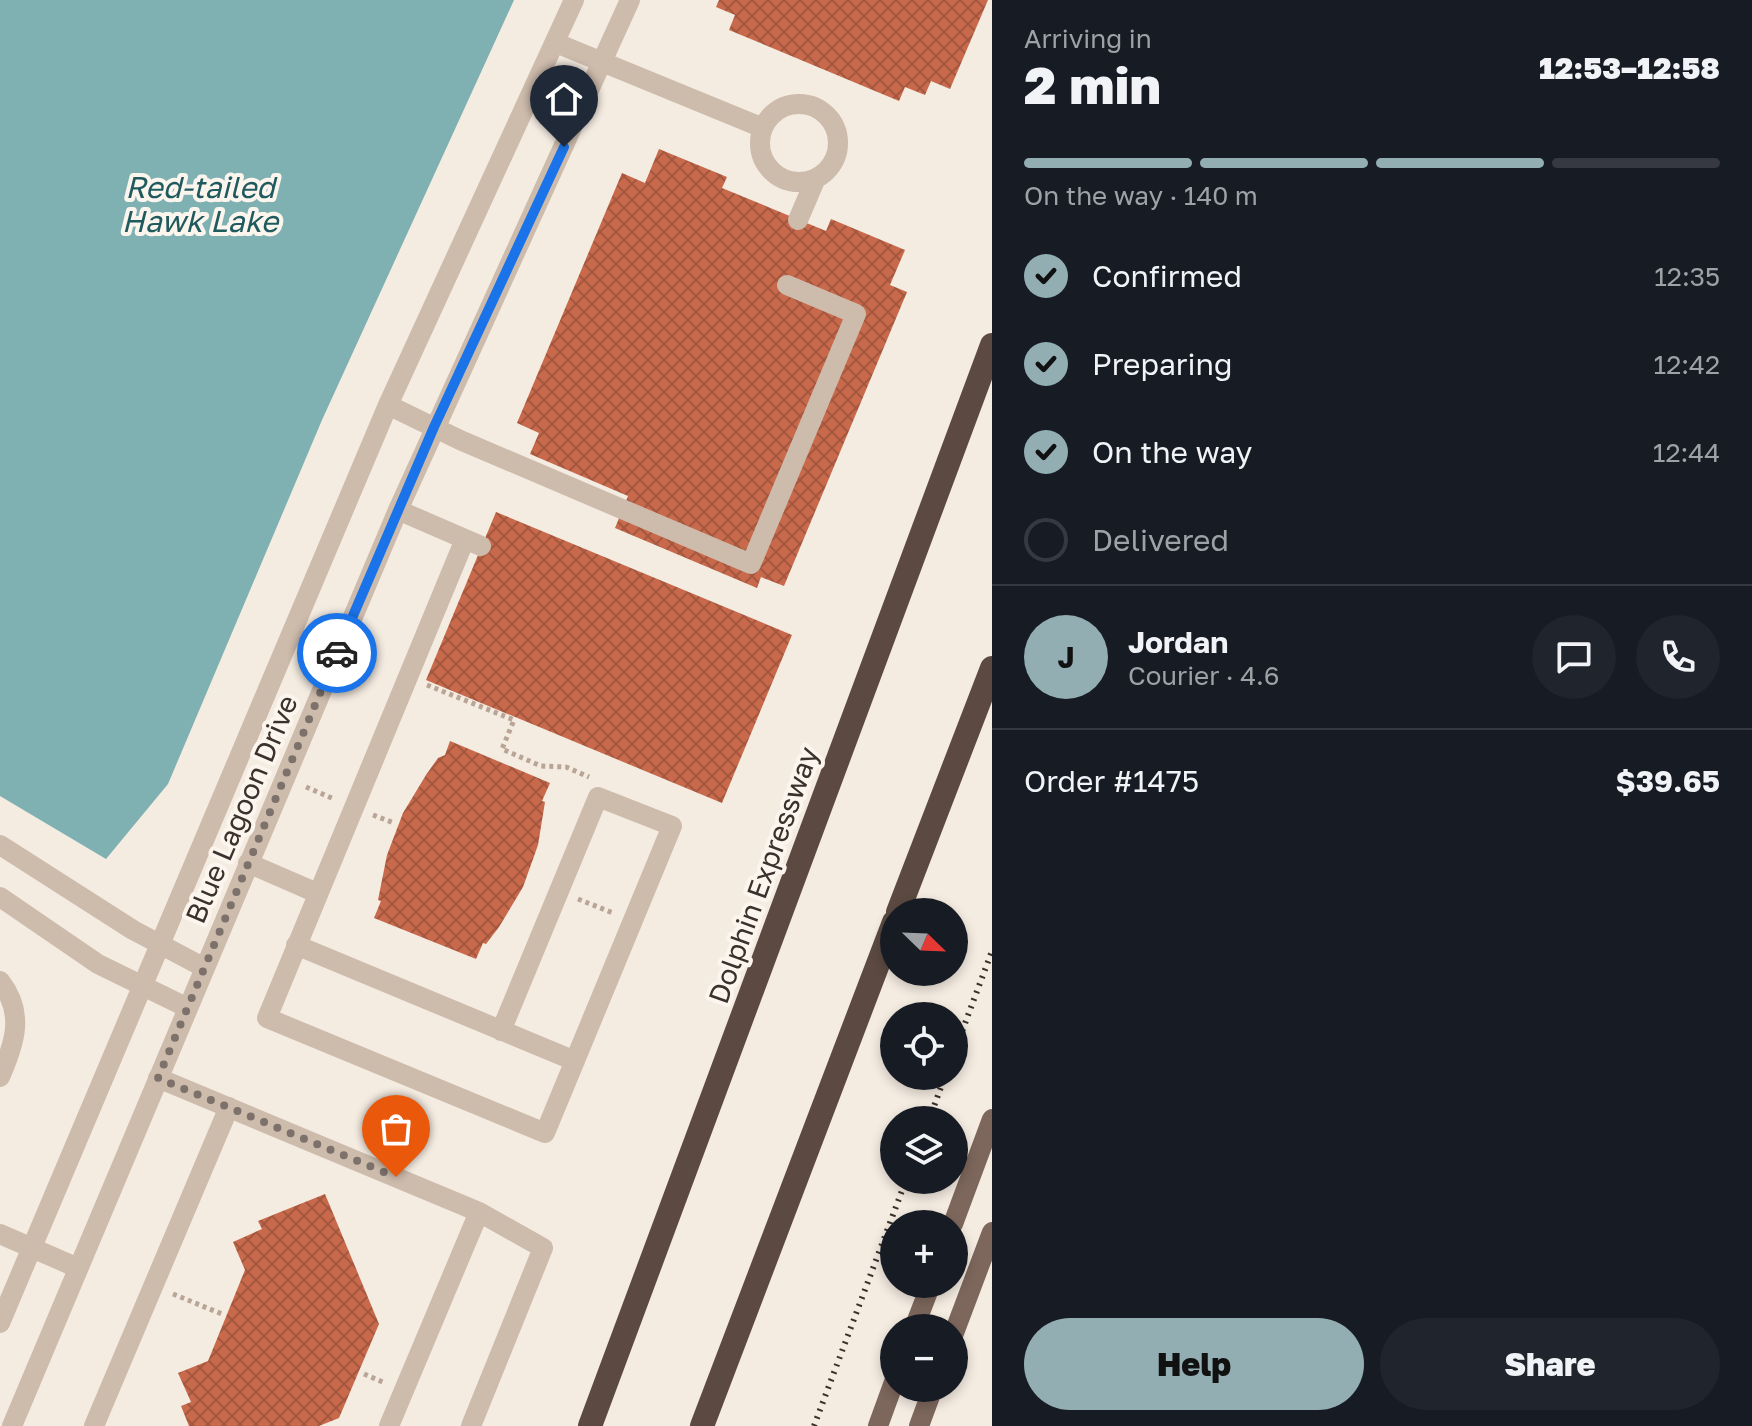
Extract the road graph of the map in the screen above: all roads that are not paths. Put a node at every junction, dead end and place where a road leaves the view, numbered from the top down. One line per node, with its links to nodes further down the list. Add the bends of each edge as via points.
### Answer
1 (574, 0): 3 (street, Blue Lagoon Drive)
2 (630, 0): 4 (street, Blue Lagoon Drive)
3 (556, 43): 4 (street); 10 (street, Blue Lagoon Drive)
4 (603, 62): 5 (street); 11 (street, Blue Lagoon Drive)
5 (763, 128): 6 (street, via 761,151 773,172 793,182); 6 (street, via 791,105 804,104 826,115 838,136 838,149 827,171)
6 (816, 178): 7 (street)
7 (798, 220)
8 (787, 285): 11 (street, via 856,314 751,564)
9 (992, 345): 46 (highway, Dolphin Expressway)
10 (388, 405): 11 (street); 19 (street, Blue Lagoon Drive)
11 (434, 427): 12 (street, Blue Lagoon Drive)
12 (398, 510): 15 (street, Blue Lagoon Drive); 16 (street, via 473,543 407,677)
13 (992, 668): 18 (highway)
14 (0, 845): 19 (street)
15 (248, 863): 16 (street); 22 (street, Blue Lagoon Drive)
16 (317, 893): 20 (street)
17 (0, 897): 24 (street, via 98,964)
18 (903, 898)
19 (159, 945): 22 (street); 24 (street, Blue Lagoon Drive)
20 (296, 945): 26 (street); 27 (street, via 267,1018 281,1024 545,1133)
21 (880, 959): 47 (highway)
22 (205, 968): 25 (street, Blue Lagoon Drive)
23 (0, 981): 28 (street, via 12,999 16,1032)
24 (141, 986): 25 (street); 36 (street, Blue Lagoon Drive)
25 (188, 1008): 29 (street, Blue Lagoon Drive)
26 (501, 1031): 27 (street); 27 (street, via 598,797 672,826)
27 (575, 1061)
28 (0, 1077)
29 (158, 1078): 30 (street); 37 (street, Blue Lagoon Drive)
30 (229, 1107): 33 (street); 43 (street)
31 (992, 1119): 32 (main road)
32 (958, 1210)
33 (479, 1212): 44 (street); 45 (street, via 543,1248)
34 (992, 1232): 38 (main road)
35 (0, 1234): 36 (street)
36 (31, 1248): 37 (street); 39 (street, Blue Lagoon Drive)
37 (78, 1268): 42 (street, Blue Lagoon Drive)
38 (961, 1314)
39 (0, 1323)
40 (887, 1402): 48 (main road)
41 (928, 1402): 49 (main road)
42 (12, 1426)
43 (94, 1426)
44 (389, 1426)
45 (471, 1426)
46 (590, 1426)
47 (702, 1426)
48 (878, 1426)
49 (919, 1426)

